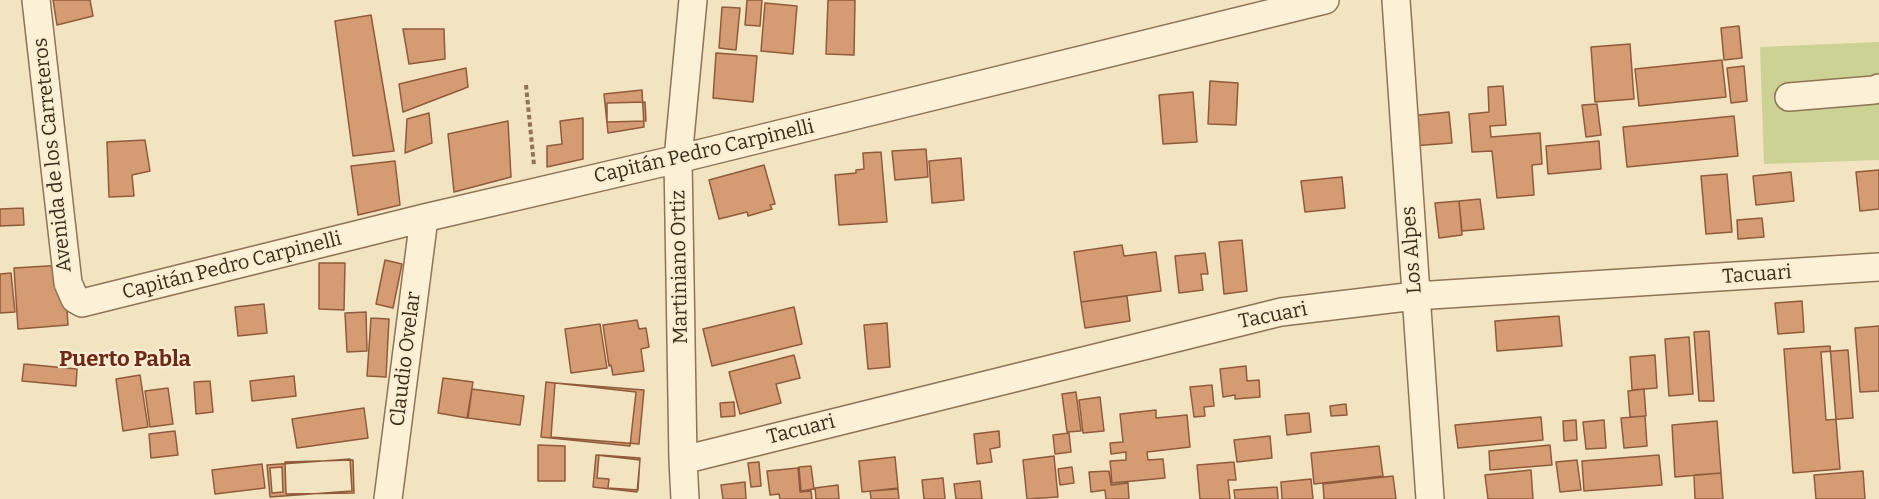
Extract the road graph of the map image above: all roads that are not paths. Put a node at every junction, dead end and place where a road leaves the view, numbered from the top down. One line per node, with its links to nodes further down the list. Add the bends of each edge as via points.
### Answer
1 (36, 0): 11 (street, Avenida de los Carreteros, via 68,283 70,293)
2 (693, 0): 7 (street, Martiniano Ortiz)
3 (1325, 0): 7 (street, Capitán Pedro Carpinelli)
4 (1396, 0): 10 (street, Los Alpes)
5 (1879, 88): 6 (street)
6 (1789, 97)
7 (678, 159): 8 (street, Capitán Pedro Carpinelli); 12 (street, Martiniano Ortiz)
8 (424, 218): 11 (street, Capitán Pedro Carpinelli); 13 (street, Claudio Ovelar)
9 (1879, 267): 10 (street, Tacuari)
10 (1414, 296): 12 (street, Tacuari, via 1281,312); 15 (street, Los Alpes)
11 (82, 303)
12 (683, 460): 14 (street, Martiniano Ortiz)
13 (388, 499)
14 (685, 499)
15 (1430, 499)

